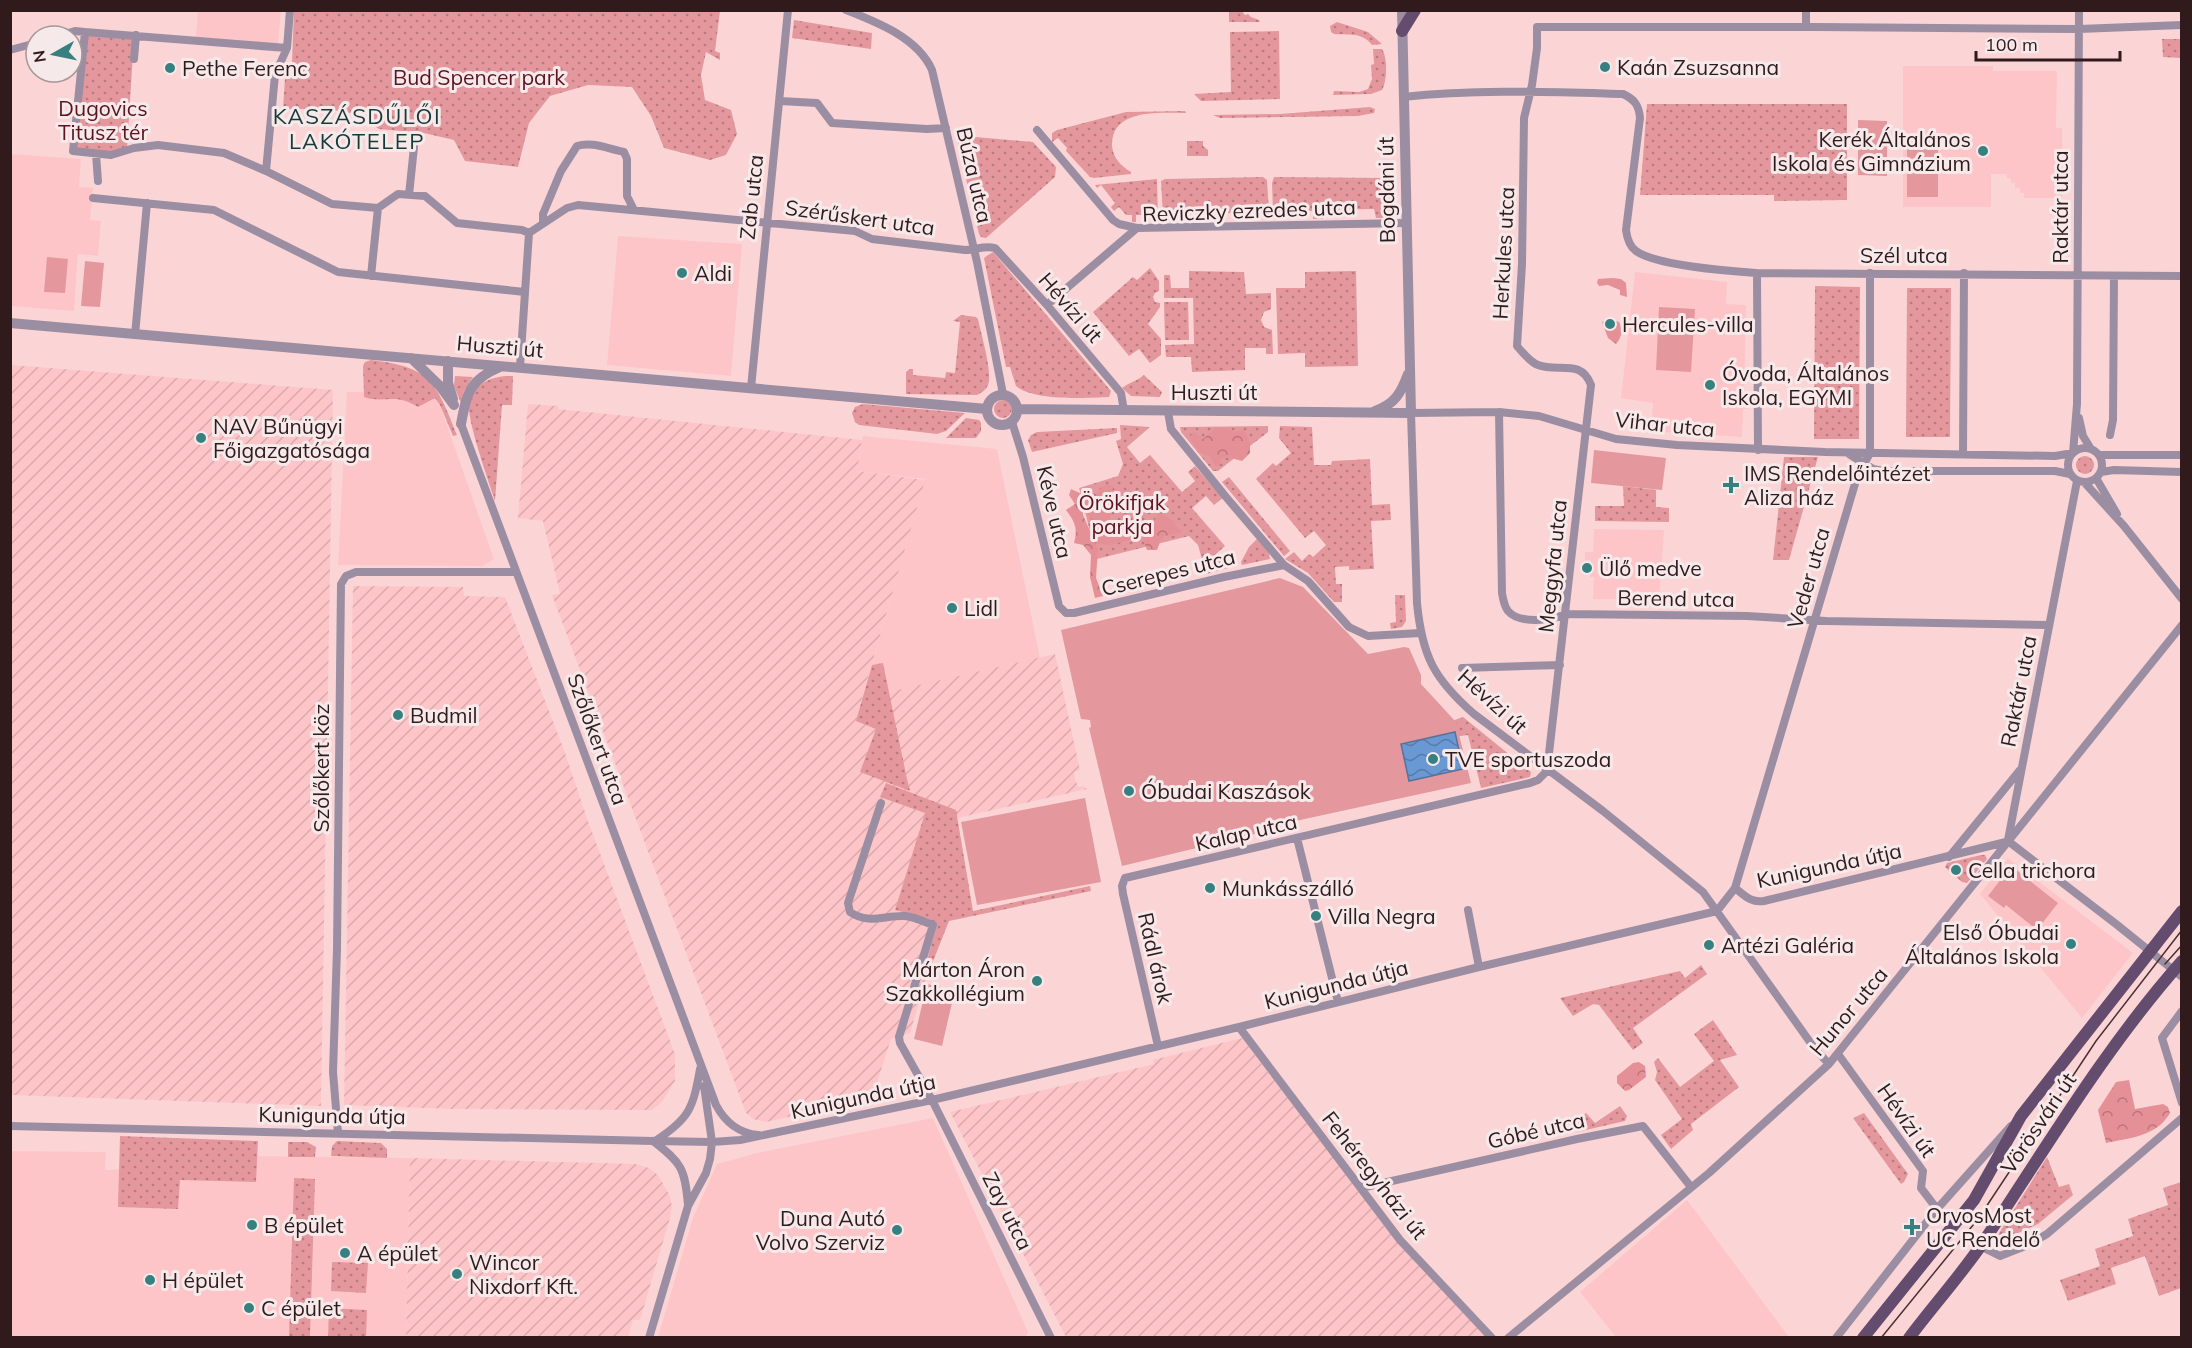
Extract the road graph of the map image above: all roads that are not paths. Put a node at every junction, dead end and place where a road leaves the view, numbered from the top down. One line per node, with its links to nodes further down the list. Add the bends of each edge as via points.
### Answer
1 (290, 10): 14 (street)
2 (788, 10): 18 (street, Zab utca)
3 (846, 10): 19 (street, Búza utca, via 902,37 927,58)
4 (1402, 10): 11 (street, Bogdáni út)
5 (1415, 10): 11 (main road)
6 (1806, 10): 9 (street)
7 (2079, 10): 10 (street, Raktár utca)
8 (2181, 25): 10 (street)
9 (1806, 27): 10 (street); 16 (street, Herkules utca, via 1537,27)
10 (2079, 29): 40 (street, Raktár utca)
11 (1402, 31): 17 (street, Bogdáni út)
12 (85, 32): 13 (street); 22 (street, via 73,151)
13 (136, 35): 14 (street); 15 (street)
14 (287, 48): 23 (street, via 275,75)
15 (134, 59)
16 (1531, 92): 17 (street); 36 (street, Szél utca, via 1623,94 1639,108 1626,230 1631,246 1656,259); 52 (street, Herkules utca, via 1524,118 1517,346 1537,365)
17 (1403, 97): 32 (street, Bogdáni út)
18 (780, 100): 19 (street, via 818,103 832,123); 31 (street, Zab utca)
19 (946, 128): 35 (street, Búza utca)
20 (1037, 130): 33 (street, via 1113,220)
21 (414, 147): 25 (street)
22 (96, 154): 23 (street, via 111,155 158,145 191,148 224,153); 24 (street)
23 (266, 171): 28 (street, via 332,204)
24 (98, 181)
25 (409, 195): 28 (street, via 398,194); 34 (street, via 425,196 457,222)
26 (93, 198): 27 (street)
27 (147, 204): 39 (street, via 214,210 338,272); 46 (street)
28 (378, 208): 39 (street)
29 (634, 210): 30 (street, Szérűskert utca, via 573,205); 30 (street, via 627,196 624,152 582,144 561,171); 31 (street, Szérűskert utca)
30 (543, 222): 34 (street, Szérűskert utca)
31 (766, 222): 35 (street, Szérűskert utca); 53 (street, Zab utca)
32 (1407, 223): 33 (street, Reviczky ezredes utca); 51 (street, Bogdáni út)
33 (1137, 228): 44 (street, Reviczky ezredes utca)
34 (529, 233): 43 (street)
35 (974, 250): 44 (street, Hévízi út, via 986,245 995,248); 54 (street, Búza utca)
36 (1757, 273): 37 (street, Szél utca); 69 (street)
37 (1870, 273): 38 (street, Szél utca); 71 (street)
38 (1964, 273): 40 (street, Szél utca); 73 (street)
39 (371, 276): 43 (street)
40 (2078, 276): 41 (street, Szél utca); 55 (street, Raktár utca)
41 (2114, 276): 42 (street, Szél utca); 67 (street)
42 (2181, 276)
43 (525, 292): 50 (street)
44 (1047, 305): 59 (street, Hévízi út, via 1121,393)
45 (11, 324): 46 (street, Huszti út)
46 (135, 335): 47 (street, Huszti út)
47 (410, 358): 48 (street, Huszti út); 56 (street)
48 (448, 361): 49 (street, Huszti út); 56 (street)
49 (502, 366): 50 (street, Huszti út); 65 (street, via 481,376 470,388)
50 (520, 367): 53 (street, Huszti út)
51 (1410, 368): 62 (street, Bogdáni út, via 1395,400); 63 (street, Bogdáni út)
52 (1579, 369): 66 (street, Meggyfa utca, via 1591,385)
53 (752, 388): 57 (street, Huszti út)
54 (1003, 394): 57 (street, via 992,398); 58 (street, via 1013,399)
55 (2077, 404): 68 (street, Raktár utca, via 2080,427); 72 (street, Raktár utca)
56 (454, 405): 65 (street)
57 (987, 409): 64 (street, via 996,424)
58 (1018, 409): 59 (street, Huszti út); 64 (street)
59 (1124, 411): 60 (street, Huszti út)
60 (1168, 412): 62 (street, Huszti út); 82 (street, via 1176,435)
61 (1499, 412): 63 (street, Vihar utca); 66 (street, Vihar utca, via 1539,416); 86 (street, Berend utca, via 1504,606 1509,613 1528,619 1558,618)
62 (1369, 413): 63 (street, Huszti út)
63 (1411, 413): 90 (street, Bogdáni út)
64 (1012, 422): 85 (street, Kéve utca)
65 (461, 424): 83 (street, Szőlőkert utca)
66 (1585, 429): 69 (street, Vihar utca, via 1616,439); 86 (street, Meggyfa utca)
67 (2110, 435)
68 (2091, 449): 72 (street); 74 (street)
69 (1758, 450): 70 (street, Vihar utca)
70 (1847, 453): 71 (street, Vihar utca); 76 (street)
71 (1870, 453): 73 (street, Vihar utca); 76 (street, Veder utca)
72 (2073, 453): 73 (street, Vihar utca); 78 (street, via 2069,459)
73 (1963, 454)
74 (2098, 455): 75 (street); 79 (street, via 2102,463)
75 (2181, 455)
76 (1863, 463): 78 (street, via 1884,471); 87 (street, Veder utca)
77 (2181, 472): 79 (street, via 2114,470)
78 (2070, 474): 80 (street)
79 (2098, 475): 80 (street); 81 (street)
80 (2080, 482): 81 (street); 88 (street, Raktár utca)
81 (2124, 526): 84 (street)
82 (1284, 565): 85 (street, Cserepes utca, via 1074,613); 90 (street, via 1308,581 1355,631 1368,636)
83 (516, 572): 113 (street, Szőlőkert utca); 120 (street, Szőlőkert köz, via 356,572 346,576 341,584 333,1072)
84 (2181, 599)
85 (1062, 610)
86 (1565, 614): 87 (street, Berend utca, via 1747,616); 91 (street, Meggyfa utca)
87 (1814, 621): 88 (street, Berend utca); 100 (street, Veder utca)
88 (2048, 625): 93 (street, Raktár utca)
89 (2181, 625): 97 (street, Hunor utca)
90 (1420, 633): 94 (street, Hévízi út, via 1426,654 1455,698)
91 (1560, 665): 92 (street); 94 (street, Meggyfa utca)
92 (1462, 668)
93 (2022, 767): 97 (street, Raktár utca); 98 (street, Raktár utca)
94 (1547, 771): 96 (street, Kalap utca, via 1530,783); 102 (street, Hévízi út, via 1703,892)
95 (881, 803): 115 (street, Zay utca, via 848,903 850,912 858,918 874,921 906,916 933,925 899,1037)
96 (1297, 838): 99 (street, Kalap utca); 107 (street)
97 (2008, 841): 98 (street, Kunigunda útja); 104 (street); 111 (street, Hunor utca)
98 (1949, 857): 100 (street, Kunigunda útja, via 1764,901 1749,900)
99 (1125, 878): 110 (street, Rádl árok, via 1123,894)
100 (1735, 888): 102 (street, Kunigunda útja)
101 (1468, 910): 105 (street)
102 (1717, 911): 105 (street, Kunigunda útja); 112 (street, Hévízi út)
103 (2181, 911): 104 (main road, Vörösvári út)
104 (2150, 950): 106 (street); 117 (main road, Vörösvári út)
105 (1479, 967): 107 (street, Kunigunda útja)
106 (2179, 970): 128 (main road, Vörösvári út, via 2118,1041 2072,1104)
107 (1338, 1002): 109 (street, Kunigunda útja)
108 (2181, 1011): 114 (street, via 2162,1038)
109 (1239, 1028): 110 (street, Kunigunda útja); 125 (street, Fehéregyházi út)
110 (1158, 1046): 115 (street, Kunigunda útja)
111 (1838, 1054): 112 (street, Hunor utca); 127 (street, Hévízi út, via 1923,1171 1921,1188)
112 (1829, 1064): 124 (street, Hunor utca)
113 (700, 1067): 121 (street, Szőlőkert utca, via 728,1124); 122 (street, via 689,1112); 123 (street, Szőlőkert utca)
114 (2180, 1093): 116 (street)
115 (932, 1100): 121 (street, Kunigunda útja); 132 (street, Zay utca)
116 (2181, 1103)
117 (2021, 1116): 127 (street, Vörösvári út); 129 (main road, Vörösvári út, via 1974,1200)
118 (2181, 1118): 128 (street, via 2047,1234 2000,1256)
119 (10, 1125): 120 (street, Kunigunda útja)
120 (338, 1133): 122 (street, Kunigunda útja)
121 (768, 1136): 123 (street, Kunigunda útja)
122 (654, 1141): 123 (street, Kunigunda útja); 126 (street, Szőlőkert utca, via 676,1161 686,1177)
123 (712, 1142): 126 (street, Szőlőkert utca, via 706,1173)
124 (1691, 1187): 125 (street, Góbé utca, via 1642,1126); 134 (street, Hunor utca)
125 (1361, 1188): 133 (street, Fehéregyházi út, via 1400,1240)
126 (688, 1206): 131 (street, Szőlőkert utca)
127 (1937, 1209): 135 (street, Vörösvári út)
128 (1980, 1246): 130 (main road, Vörösvári út)
129 (1876, 1321): 136 (main road, Vörösvári út); 137 (street, Vörösvári út)
130 (1909, 1337)
131 (649, 1338)
132 (1051, 1338)
133 (1492, 1338)
134 (1508, 1338)
135 (1836, 1338)
136 (1863, 1338)
137 (1871, 1338)

